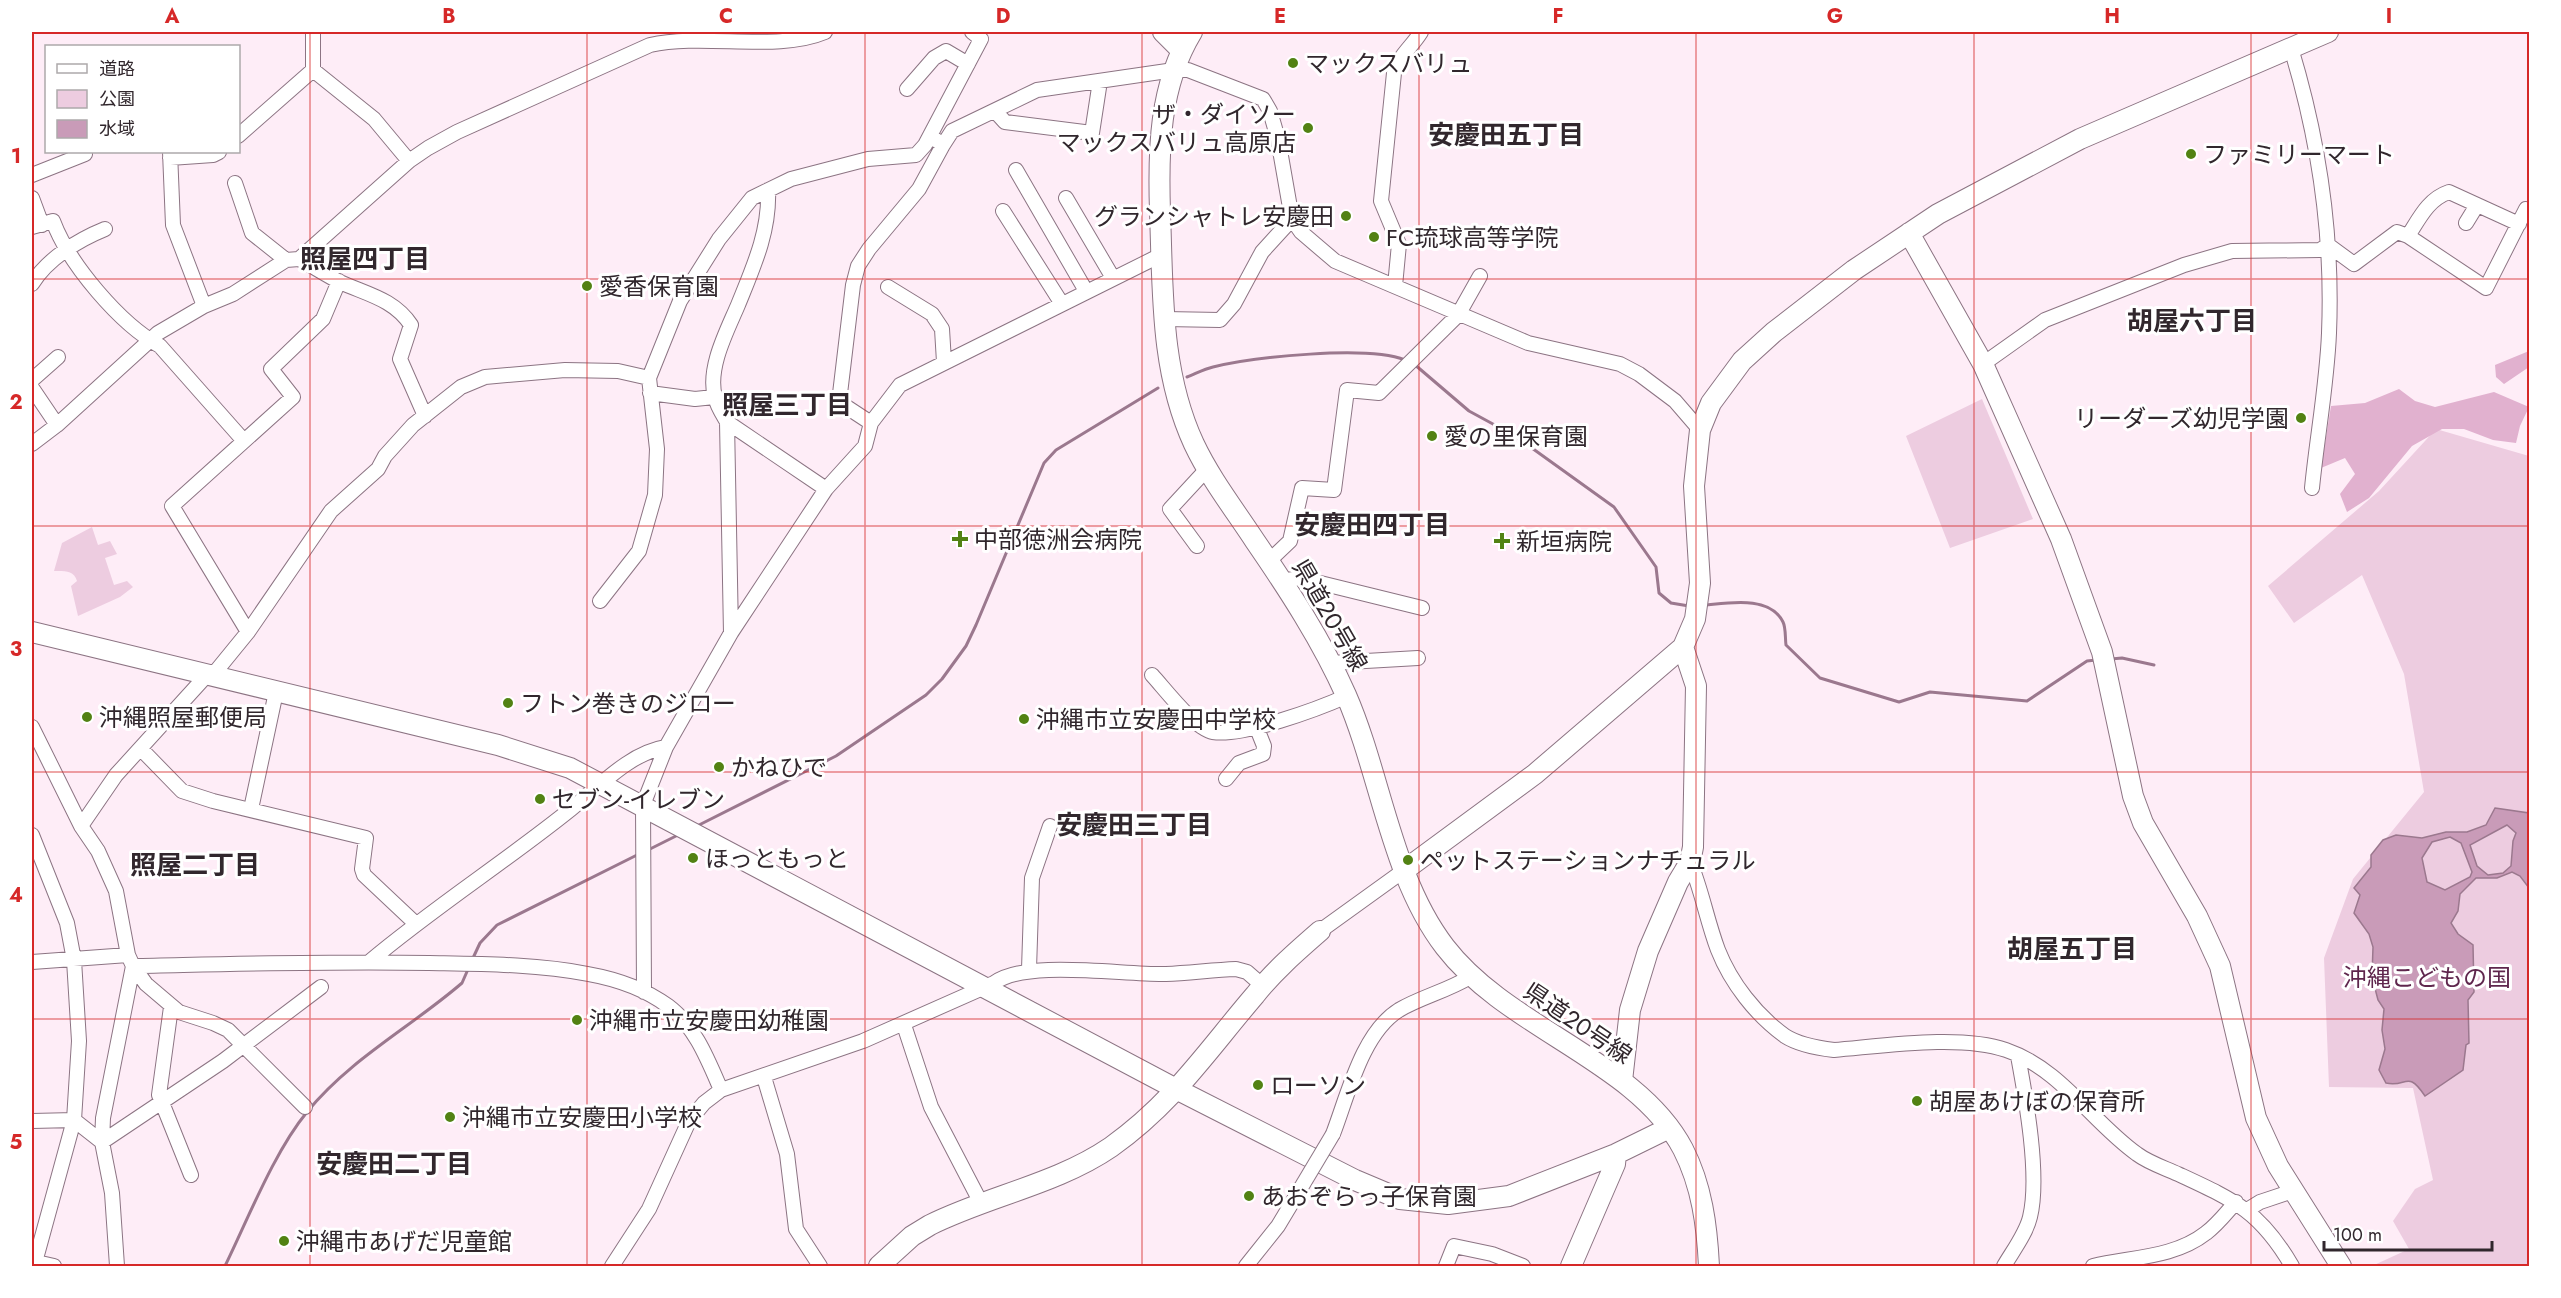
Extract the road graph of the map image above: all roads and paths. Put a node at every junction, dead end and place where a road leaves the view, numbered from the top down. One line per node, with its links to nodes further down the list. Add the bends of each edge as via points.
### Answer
1 (314, 32): 11 (street)
2 (825, 32): 22 (street, via 792,38 675,39 650,45 457,132)
3 (972, 32): 10 (street, via 981,39)
4 (1163, 32): 9 (street)
5 (1192, 32): 9 (street, 県道20号線)
6 (1421, 32): 47 (street, via 1399,56 1394,73 1381,201 1400,244)
7 (2328, 32): 8 (street)
8 (2295, 41): 37 (street, via 2080,139); 39 (street, via 2320,169)
9 (1181, 50): 12 (street, 県道20号線)
10 (968, 63): 14 (street, via 946,51 934,58); 17 (street)
11 (313, 70): 16 (street); 22 (street, via 374,119)
12 (1174, 70): 13 (street); 32 (street, via 1188,70 1263,99 1278,139); 41 (street, 県道20号線, via 1161,127)
13 (1100, 81): 15 (street, via 1037,90); 15 (street, via 1092,133 1005,122)
14 (907, 88)
15 (995, 111): 18 (street, via 952,131)
16 (240, 134)
17 (929, 136): 18 (street); 26 (street, via 925,145 910,157 868,159 791,179)
18 (944, 145): 64 (street, via 920,189 868,249 852,285 839,402)
19 (217, 153): 21 (street)
20 (85, 154): 24 (street)
21 (170, 155): 51 (street, via 174,225)
22 (409, 161): 42 (street)
23 (1016, 170): 49 (street)
24 (32, 175)
25 (235, 183): 42 (street, via 252,233)
26 (768, 190): 59 (street, via 746,205 719,239 680,301); 61 (street, via 769,212 762,241 723,338 716,362)
27 (32, 198): 35 (street)
28 (1066, 198): 44 (street)
29 (2477, 205): 33 (street); 34 (street); 38 (street, via 2449,192 2440,195 2426,207)
30 (2529, 210): 34 (street)
31 (1003, 211): 50 (street)
32 (1292, 219): 47 (street, via 1301,232 1335,261); 53 (street, via 1262,252 1234,304 1220,320)
33 (2466, 223)
34 (2518, 224): 38 (street, via 2486,288)
35 (37, 226): 40 (street, via 53,221)
36 (105, 229): 40 (street)
37 (1909, 233): 57 (street); 66 (street, via 1854,270 1742,361 1711,403)
38 (2408, 236): 39 (street, via 2397,232 2354,264)
39 (2328, 245): 57 (street, via 2320,250 2232,251 2184,265 2045,320); 70 (street, via 2330,334)
40 (68, 251): 46 (street, via 40,270); 54 (street, via 110,304)
41 (1161, 255): 44 (street); 53 (street, 県道20号線)
42 (293, 259): 45 (street); 51 (street)
43 (1480, 276): 52 (street)
44 (1113, 278): 49 (street)
45 (339, 282): 62 (street, via 370,292 392,305 411,325 400,359); 67 (street, via 323,320 271,369 293,397)
46 (32, 284)
47 (1395, 286): 52 (street)
48 (888, 287): 56 (street, via 932,314 942,329)
49 (1086, 291): 50 (street)
50 (1062, 304): 56 (street)
51 (204, 306): 54 (street)
52 (1458, 315): 66 (street, via 1528,343 1620,364 1640,374 1674,401); 73 (street, via 1379,393 1347,390 1334,490 1302,488 1290,541)
53 (1165, 319): 69 (street, 県道20号線, via 1171,376 1194,444)
54 (151, 341): 65 (street); 67 (street, via 160,346)
55 (58, 357): 58 (street)
56 (944, 362): 64 (street, via 900,385)
57 (1983, 364): 128 (street, via 2061,539 2104,660 2133,796 2143,823 2197,916 2220,966 2256,1118)
58 (32, 380)
59 (649, 386): 61 (street, via 695,399); 62 (street, via 618,371 565,370 485,377 461,387); 75 (street, via 657,449 655,495 639,551)
60 (32, 388): 65 (street)
61 (714, 397): 63 (street)
62 (425, 416): 78 (street, via 385,456 378,469 331,512)
63 (727, 422): 71 (street); 79 (street)
64 (871, 423): 71 (street, via 864,446)
65 (57, 425): 68 (street)
66 (1700, 430): 80 (street, via 1694,486 1700,583 1697,606)
67 (244, 441): 78 (street, via 172,507)
68 (32, 444)
69 (1207, 469): 72 (street, via 1170,508); 73 (street, 県道20号線)
70 (2312, 488)
71 (826, 489): 79 (street)
72 (1197, 546)
73 (1269, 561): 74 (street, 県道20号線)
74 (1281, 581): 76 (street, via 1300,578); 82 (street, 県道20号線)
75 (600, 601)
76 (1422, 608)
77 (32, 632): 84 (street)
78 (248, 632): 84 (street, via 217,670)
79 (731, 633): 89 (street)
80 (1683, 647): 98 (street, via 1696,686); 99 (street, via 1535,774)
81 (1418, 658): 82 (street)
82 (1331, 663): 86 (street, 県道20号線)
83 (1152, 675): 87 (street, via 1195,722 1212,732)
84 (206, 676): 85 (street); 90 (street)
85 (276, 692): 92 (street, via 535,755); 94 (street)
86 (1347, 696): 87 (street, via 1303,715); 99 (street, 県道20号線)
87 (1256, 726): 91 (street, via 1263,754 1239,763)
88 (32, 728): 95 (street)
89 (666, 747): 92 (street, via 650,750); 93 (street)
90 (142, 750): 94 (street, via 182,791); 95 (street, via 116,775)
91 (1226, 779)
92 (600, 784): 93 (street); 100 (street)
93 (642, 805): 110 (street); 111 (street)
94 (251, 809): 100 (street, via 366,838 364,875)
95 (81, 825): 103 (street, via 116,891)
96 (1050, 826): 106 (street, via 1032,878)
97 (32, 835): 102 (street, via 67,923)
98 (1690, 862): 115 (street, via 1718,950 1734,983 1786,1036 1812,1047 1833,1050 1969,1042); 117 (street, via 1648,951 1630,1010)
99 (1406, 869): 101 (street); 107 (street, 県道20号線, via 1427,921)
100 (415, 923): 105 (street)
101 (1320, 930): 108 (street)
102 (74, 960): 103 (street); 104 (street); 122 (street, via 79,1041)
103 (130, 961): 105 (street); 112 (street, via 146,984); 125 (street)
104 (32, 962)
105 (369, 962): 111 (street, via 484,964 586,974)
106 (1029, 969): 108 (street, via 1167,974 1236,969 1247,972); 110 (street, via 1006,974)
107 (1470, 977): 117 (street, 県道20号線, via 1518,1014); 137 (street, bridge, via 1401,1009 1375,1030 1333,1134 1278,1226)
108 (1263, 986): 119 (street)
109 (321, 987): 114 (street)
110 (983, 987): 113 (street); 119 (street)
111 (644, 992): 118 (street, via 669,1007 690,1029)
112 (171, 1007): 114 (street, via 220,1026); 120 (street)
113 (903, 1025): 116 (street); 129 (street, via 931,1107)
114 (242, 1045): 120 (street); 121 (street)
115 (2019, 1056): 130 (street, via 2042,1067 2138,1155); 142 (street, via 2033,1189 2030,1219)
116 (764, 1077): 118 (street); 135 (street, via 787,1154 796,1229)
117 (1622, 1081): 124 (street, 県道20号線)
118 (722, 1090): 134 (street, via 689,1121 649,1209)
119 (1178, 1090): 126 (street, via 1355,1180 1400,1199 1424,1203 1471,1203 1509,1196); 129 (street, via 1108,1149)
120 (161, 1101): 125 (street); 127 (street)
121 (305, 1107)
122 (74, 1120): 123 (street); 125 (street); 131 (street)
123 (32, 1121)
124 (1669, 1128): 126 (street); 141 (street, 県道20号線, via 1688,1161 1701,1199)
125 (102, 1142): 133 (street, via 112,1193)
126 (1616, 1154): 140 (street)
127 (190, 1175)
128 (2292, 1191): 130 (street); 145 (street)
129 (981, 1203): 136 (street, via 912,1236)
130 (2241, 1206): 143 (street, via 2189,1244 2154,1256); 144 (street, via 2279,1244)
131 (33, 1263): 132 (street)
132 (54, 1266)
133 (117, 1266)
134 (612, 1266)
135 (820, 1266)
136 (879, 1266)
137 (1246, 1266)
138 (1446, 1266): 139 (street, via 1454,1246)
139 (1523, 1266)
140 (1571, 1266)
141 (1709, 1266)
142 (2004, 1266)
143 (2093, 1266)
144 (2292, 1266)
145 (2341, 1266)

